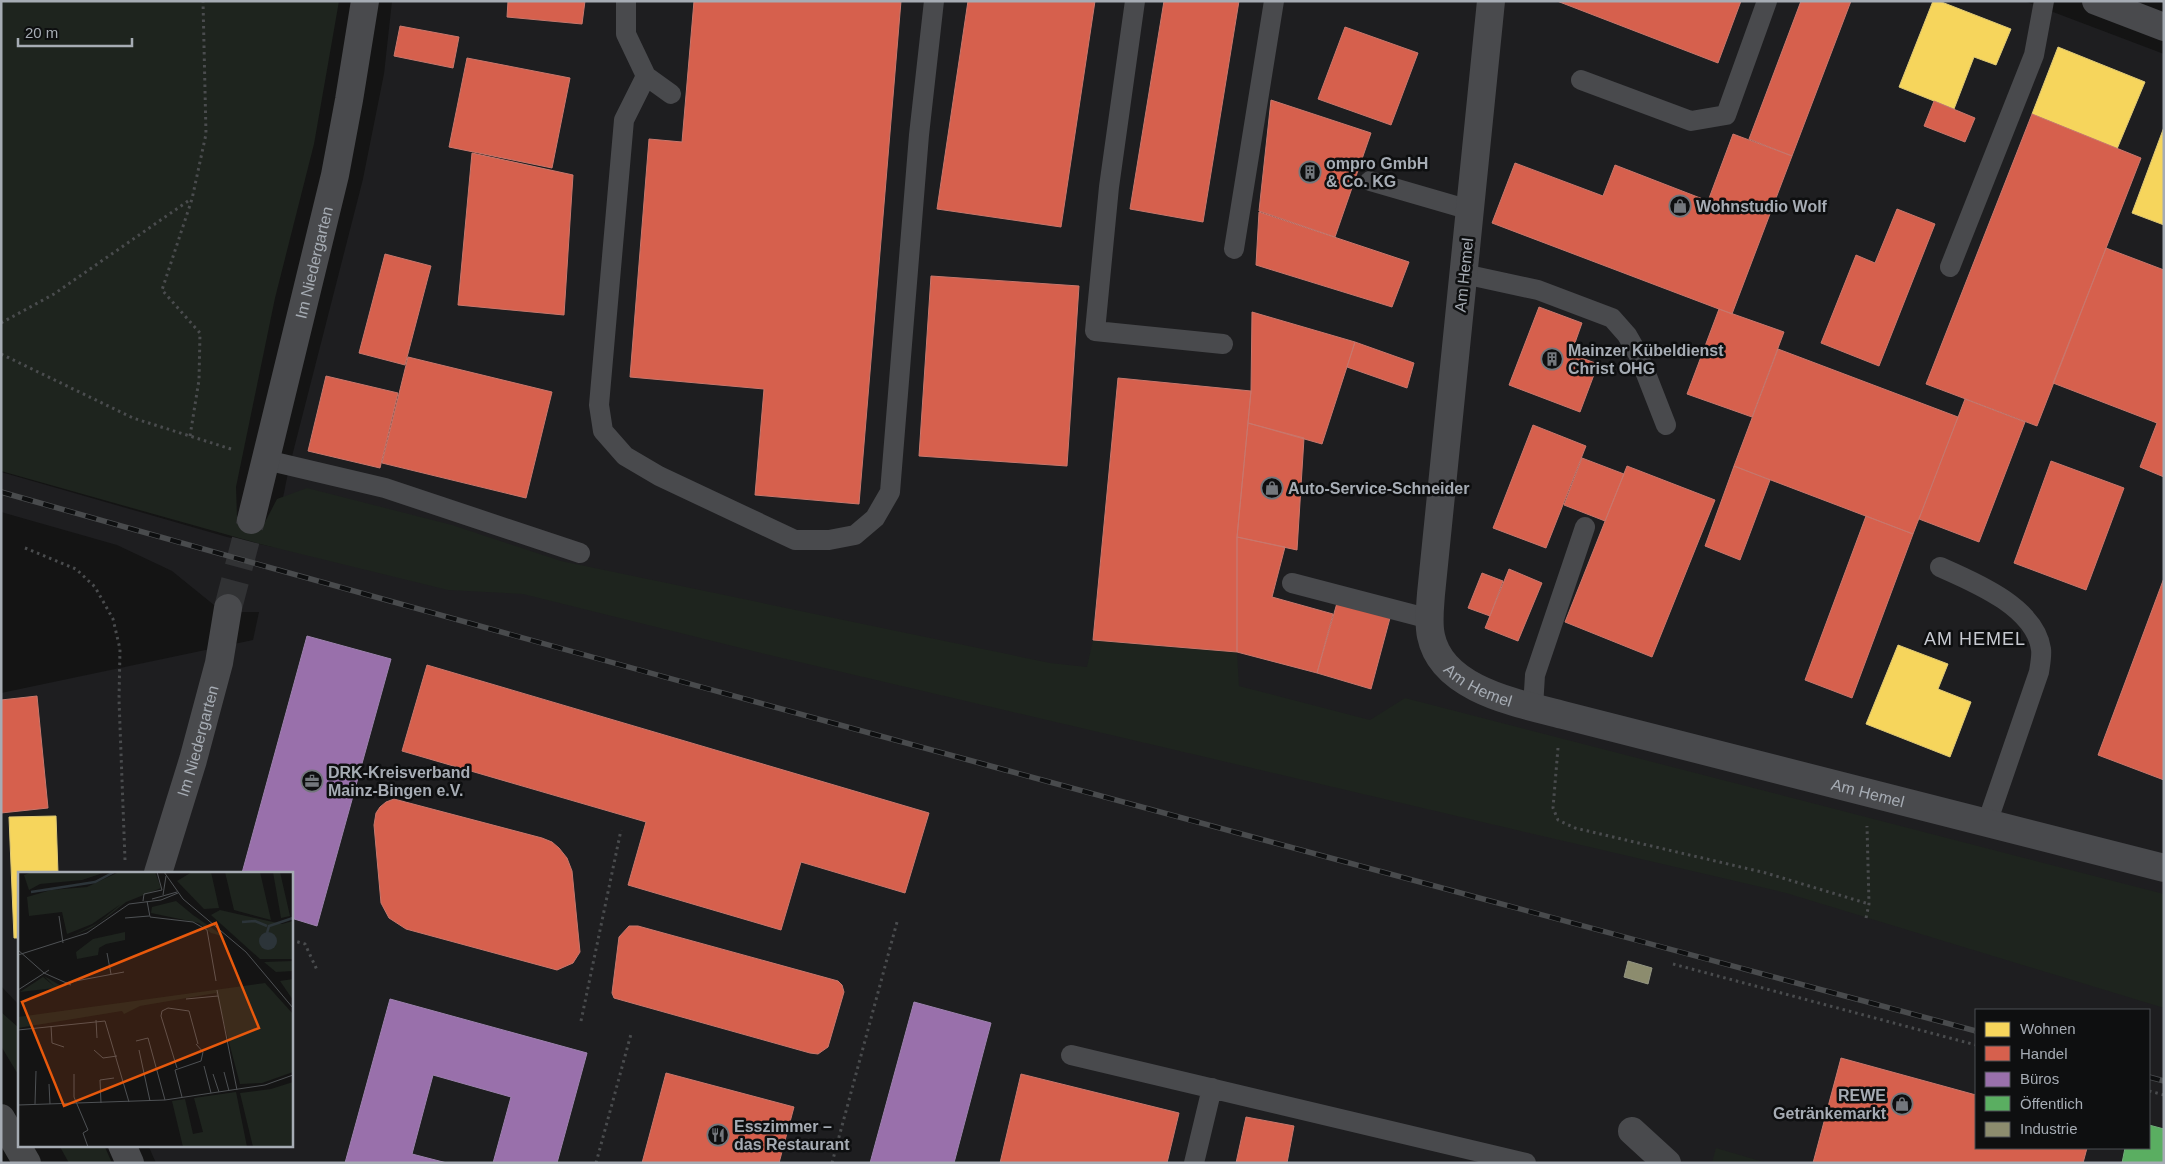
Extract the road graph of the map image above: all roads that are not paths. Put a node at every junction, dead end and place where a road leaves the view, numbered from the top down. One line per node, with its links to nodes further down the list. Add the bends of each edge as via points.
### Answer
1 (365, 1): 21 (street, Im Niedergarten, via 335,175)
2 (626, 1): 11 (lane, via 626,34)
3 (934, 1): 11 (lane, via 919,135 890,492 875,518 856,535 829,540 795,540 659,476 625,456 604,431 599,405 624,120)
4 (1135, 1): 19 (lane, via 1109,188 1095,331)
5 (1274, 1): 16 (lane)
6 (1491, 1): 15 (street, Am Hemel)
7 (1767, 1): 12 (lane, via 1726,114 1691,121)
8 (2044, 1): 17 (lane, via 2034,54)
9 (2096, 1): 10 (street)
10 (2164, 27)
11 (646, 76): 13 (lane)
12 (1581, 80)
13 (671, 94)
14 (1370, 181): 15 (lane)
15 (1470, 210): 18 (street, Am Hemel)
16 (1234, 249)
17 (1950, 266)
18 (1464, 274): 20 (lane, via 1538,290 1612,318 1639,356); 28 (street, Am Hemel)
19 (1223, 344)
20 (1666, 425)
21 (266, 460): 22 (street, Im Niedergarten); 24 (lane, via 385,488)
22 (250, 520)
23 (1585, 527): 29 (lane, via 1535,676)
24 (580, 553)
25 (1940, 567): 30 (lane, via 1983,586 2010,604 2032,626 2041,649 2039,672)
26 (1292, 583): 28 (lane)
27 (228, 608): 32 (street, Im Niedergarten, via 219,663)
28 (1430, 619): 29 (street, Am Hemel, via 1431,637 1441,660 1464,681 1494,696)
29 (1533, 707): 30 (street, Am Hemel)
30 (1987, 822): 31 (street, Am Hemel)
31 (2164, 868)
32 (158, 872)
33 (1071, 1055): 34 (lane)
34 (1212, 1088): 40 (lane); 41 (lane)
35 (1, 1118): 38 (main road)
36 (1632, 1131): 42 (street)
37 (122, 1146): 39 (street)
38 (27, 1163)
39 (130, 1163)
40 (1194, 1163)
41 (1526, 1163)
42 (1667, 1163)

